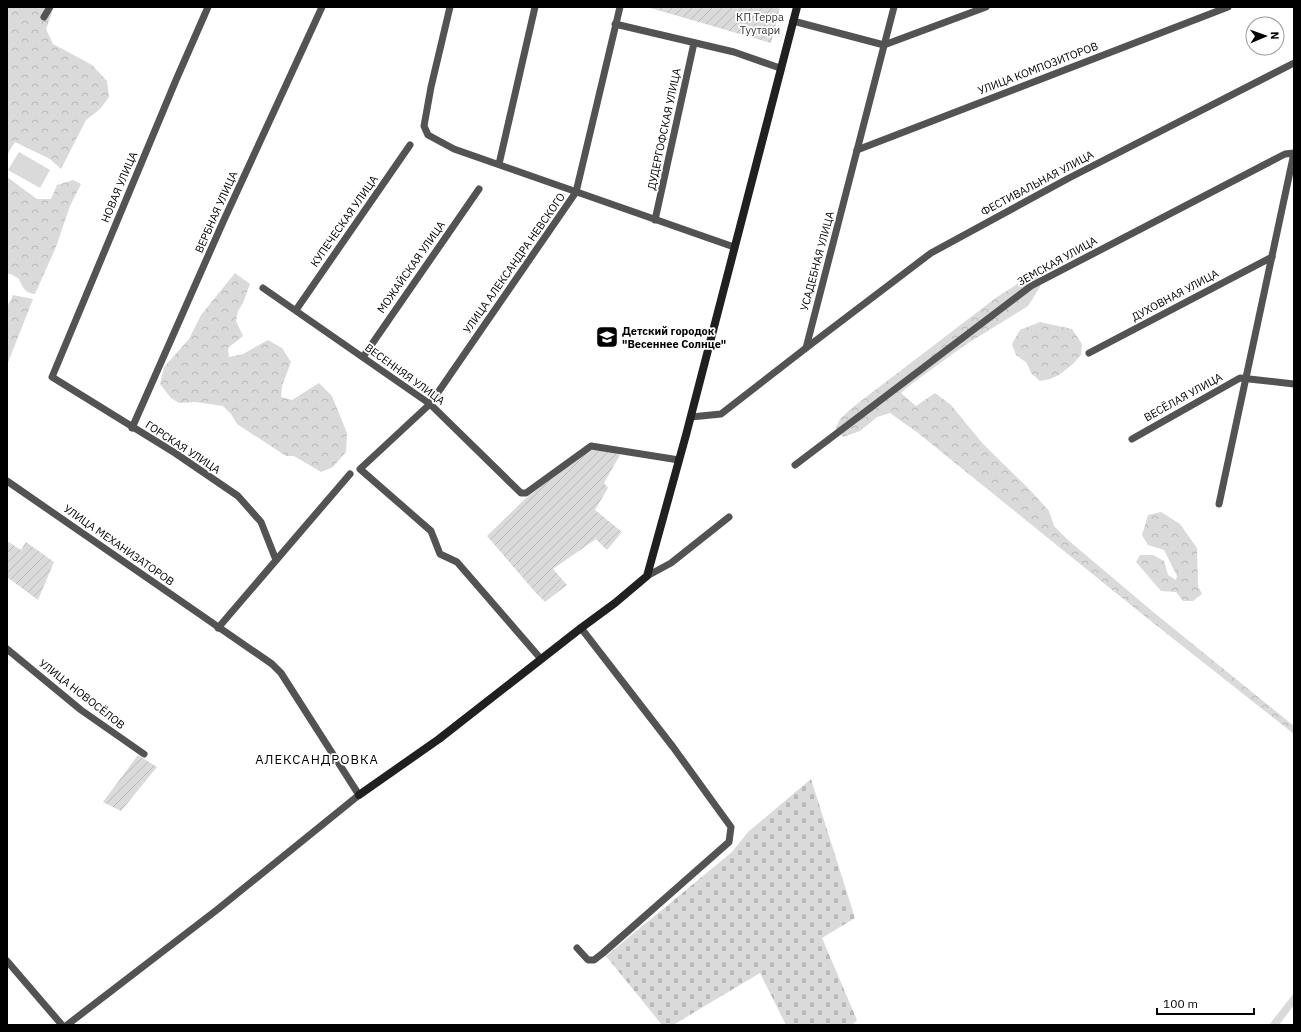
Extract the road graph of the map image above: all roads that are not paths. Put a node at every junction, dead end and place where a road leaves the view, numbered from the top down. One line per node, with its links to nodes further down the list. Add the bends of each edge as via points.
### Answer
1 (50, 7): 11 (street)
2 (208, 7): 32 (street, НОВАЯ УЛИЦА)
3 (322, 7): 37 (street, ВЕРБНАЯ УЛИЦА)
4 (450, 7): 21 (street, via 424,126 428,135 454,148)
5 (535, 7): 21 (street)
6 (620, 7): 13 (street, УЛИЦА АЛЕКСАНДРА НЕВСКОГО)
7 (796, 7): 12 (street)
8 (894, 7): 15 (street, УСАДЕБНАЯ УЛИЦА)
9 (986, 7): 15 (street)
10 (1228, 7): 19 (street, УЛИЦА КОМПОЗИТОРОВ)
11 (44, 17)
12 (793, 21): 15 (street); 17 (street)
13 (615, 24): 14 (street); 23 (street, УЛИЦА АЛЕКСАНДРА НЕВСКОГО)
14 (694, 43): 17 (street, via 734,52); 24 (street, ДУДЕРГОФСКАЯ УЛИЦА)
15 (884, 46): 19 (street, УСАДЕБНАЯ УЛИЦА)
16 (1294, 63): 29 (street, ФЕСТИВАЛЬНАЯ УЛИЦА, via 1069,178 931,253)
17 (780, 68): 25 (street)
18 (410, 145): 28 (street, КУПЕЧЕСКАЯ УЛИЦА)
19 (857, 150): 29 (street, УСАДЕБНАЯ УЛИЦА)
20 (1294, 154): 26 (street); 40 (street, ЗЕМСКАЯ УЛИЦА, via 1285,154 1031,286)
21 (499, 164): 23 (street)
22 (479, 189): 31 (street, МОЖАЙСКАЯ УЛИЦА)
23 (576, 192): 24 (street); 35 (street, УЛИЦА АЛЕКСАНДРА НЕВСКОГО)
24 (655, 220): 25 (street)
25 (734, 247): 36 (street)
26 (1272, 257): 30 (street, ДУХОВНАЯ УЛИЦА); 33 (street)
27 (263, 288): 28 (street, ВЕСЕННЯЯ УЛИЦА)
28 (296, 310): 31 (street, ВЕСЕННЯЯ УЛИЦА)
29 (806, 348): 36 (street, via 721,414)
30 (1089, 353)
31 (362, 357): 35 (street, ВЕСЕННЯЯ УЛИЦА)
32 (52, 377): 37 (street, ГОРСКАЯ УЛИЦА)
33 (1246, 378): 34 (street); 38 (street, ВЕСЁЛАЯ УЛИЦА, via 1240,378); 43 (street)
34 (1294, 384)
35 (430, 404): 39 (street, ВЕСЕННЯЯ УЛИЦА, via 521,493 526,493 591,446); 50 (street, УЛИЦА АЛЕКСАНДРА НЕВСКОГО, via 360,469 431,532 440,554 457,562)
36 (691, 417): 39 (street)
37 (132, 428): 45 (street, ГОРСКАЯ УЛИЦА, via 175,453 238,496 261,522)
38 (1132, 439)
39 (680, 460): 46 (street)
40 (795, 465)
41 (350, 474): 45 (street)
42 (7, 481): 47 (street, УЛИЦА МЕХАНИЗАТОРОВ)
43 (1219, 504)
44 (729, 517): 46 (street, via 670,563)
45 (276, 560): 47 (street)
46 (647, 576): 48 (street, via 615,604)
47 (218, 628): 52 (street, УЛИЦА МЕХАНИЗАТОРОВ, via 272,664 281,673)
48 (581, 628): 50 (street); 53 (street, via 674,747 731,827 729,842 603,953 594,960 588,960)
49 (7, 649): 51 (street, УЛИЦА НОВОСЁЛОВ, via 81,710)
50 (541, 659): 52 (street, via 439,739)
51 (144, 754)
52 (359, 794): 55 (street, via 218,909)
53 (577, 948)
54 (7, 961): 56 (street)
55 (79, 1015): 57 (street); 58 (street)
56 (62, 1025)
57 (67, 1025)
58 (77, 1025)

